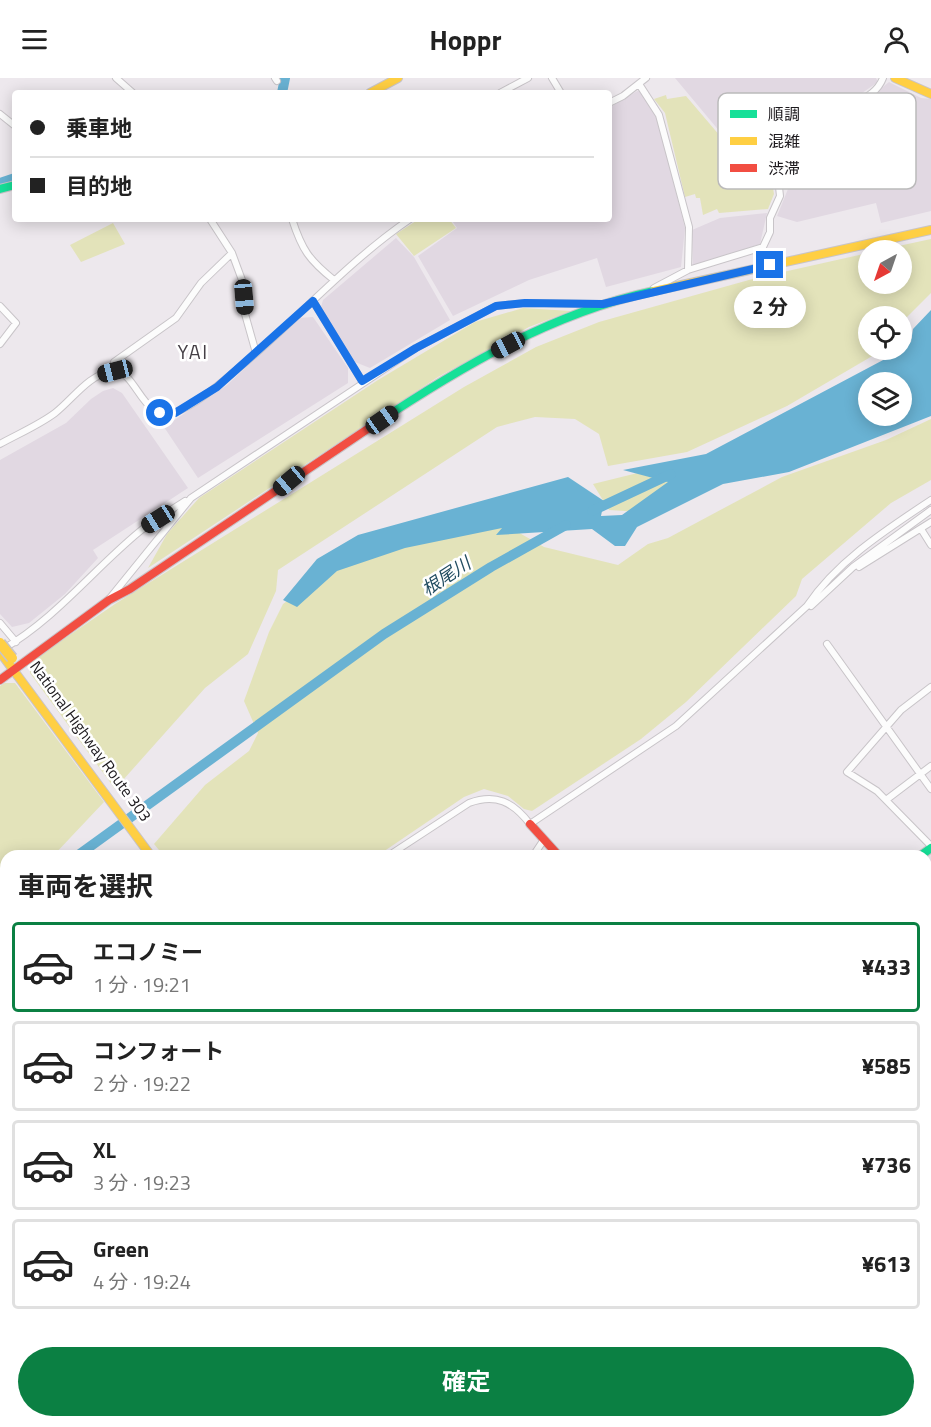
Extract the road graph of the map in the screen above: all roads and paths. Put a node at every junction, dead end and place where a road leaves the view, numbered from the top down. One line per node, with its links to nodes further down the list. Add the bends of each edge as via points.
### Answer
1 (116, 78): 8 (street)
2 (399, 78): 9 (main road)
3 (528, 78): 10 (street)
4 (646, 78): 7 (street)
5 (883, 78): 11 (street, via 880,86)
6 (899, 79): 12 (main road)
7 (639, 84): 13 (street); 22 (street, via 659,115 689,226)
8 (130, 90)
9 (376, 90)
10 (506, 90)
11 (870, 93)
12 (931, 94)
13 (612, 102)
14 (0, 114): 15 (street)
15 (12, 124)
16 (779, 189): 22 (street, via 763,247)
17 (212, 222): 21 (street)
18 (293, 222): 23 (street, via 310,261)
19 (406, 222): 23 (street)
20 (931, 230): 24 (main road)
21 (232, 253): 29 (street, via 242,280 245,314); 30 (street, via 201,283 176,318 114,362)
22 (688, 270): 24 (street)
23 (334, 280): 25 (street)
24 (648, 292): 26 (main road)
25 (313, 301): 29 (street); 31 (street)
26 (603, 304): 31 (street, via 496,306); 40 (main road, via 531,333 420,395)
27 (0, 306): 28 (street, via 16,323)
28 (0, 344)
29 (256, 353): 30 (street, via 217,387 175,413 160,413 148,406 123,373)
30 (115, 371): 32 (street, via 96,375 54,414)
31 (362, 381): 33 (street)
32 (0, 444)
33 (191, 498): 40 (street); 43 (street, via 141,530 91,574 78,591)
34 (931, 500): 41 (street, via 840,567)
35 (931, 510): 39 (street)
36 (931, 522): 37 (street)
37 (921, 529): 38 (street); 39 (street)
38 (931, 545)
39 (853, 567): 41 (street)
40 (109, 600): 47 (main road)
41 (807, 606): 55 (street, via 676,726)
42 (0, 623): 43 (street)
43 (16, 642): 46 (street)
44 (0, 643): 47 (main road, National Highway Route 303, bridge)
45 (827, 644): 50 (street)
46 (0, 652): 47 (main road, National Highway Route 303)
47 (15, 668): 48 (main road); 58 (main road, National Highway Route 303); 59 (main road, National Highway Route 303)
48 (0, 680)
49 (931, 687): 50 (street)
50 (886, 727): 52 (street); 54 (street, via 847,772)
51 (931, 766): 52 (street)
52 (920, 774): 53 (street); 54 (street)
53 (931, 789)
54 (886, 800): 57 (street)
55 (530, 824): 56 (main road); 60 (street, via 507,801 482,798)
56 (543, 841): 61 (street); 62 (main road)
57 (931, 847)
58 (147, 850)
59 (153, 850)
60 (397, 850)
61 (537, 850)
62 (553, 850)

